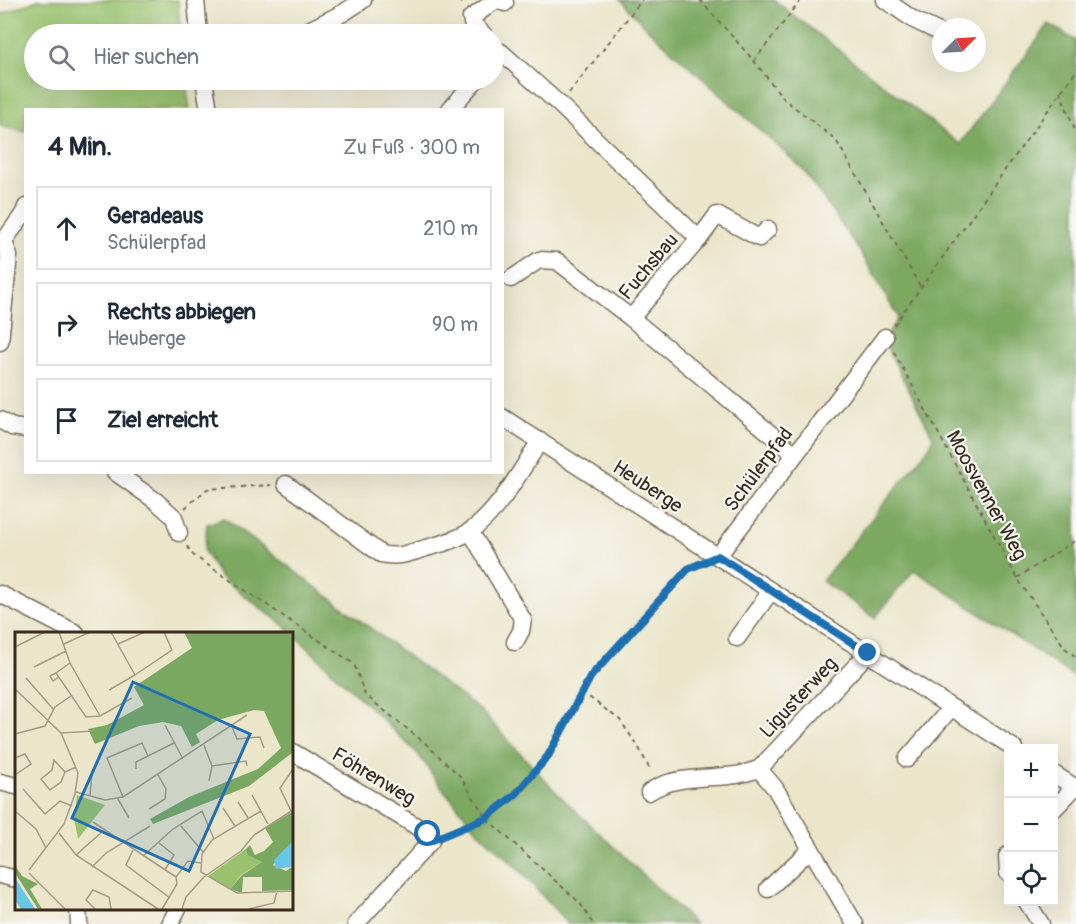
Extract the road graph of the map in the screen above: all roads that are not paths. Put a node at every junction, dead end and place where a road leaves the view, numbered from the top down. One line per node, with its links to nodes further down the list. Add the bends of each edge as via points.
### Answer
1 (196, 0): 5 (street)
2 (363, 0): 6 (street)
3 (885, 0): 8 (street)
4 (505, 3): 7 (street, via 496,0 471,18)
5 (198, 24)
6 (320, 24)
7 (473, 24)
8 (932, 29)
9 (504, 59): 17 (street, Fuchsbau, via 559,104)
10 (206, 90): 12 (street)
11 (467, 90): 13 (street)
12 (209, 108)
13 (451, 108)
14 (24, 213): 16 (street)
15 (768, 230): 17 (street, via 759,238 717,215)
16 (2, 239): 21 (street, via 9,256)
17 (699, 239): 19 (street, Fuchsbau)
18 (511, 279): 19 (street, via 539,260 557,261)
19 (631, 318): 26 (street, Fuchsbau)
20 (885, 337): 26 (street, Schülerpfad)
21 (0, 342)
22 (504, 418): 25 (street, Heuberge)
23 (0, 420): 24 (street)
24 (24, 429)
25 (540, 441): 30 (street, via 502,497); 31 (street, Heuberge)
26 (795, 454): 31 (street, Schülerpfad)
27 (118, 474): 29 (street, via 156,501)
28 (286, 484): 30 (street, via 381,554 393,557 454,540)
29 (177, 525)
30 (470, 531): 36 (street, via 524,620)
31 (718, 556): 32 (street, Heuberge)
32 (771, 591): 35 (street); 37 (street, Heuberge)
33 (0, 594): 34 (street)
34 (74, 632)
35 (737, 638)
36 (515, 642)
37 (868, 653): 38 (street, Heuberge); 42 (street, Ligusterweg)
38 (951, 708): 39 (street, Heuberge); 41 (street)
39 (1008, 744)
40 (292, 752): 58 (street, Föhrenweg, via 428,834 430,841)
41 (908, 759)
42 (759, 769): 47 (street); 49 (street, via 776,788)
43 (1058, 777): 46 (street)
44 (0, 782): 45 (street)
45 (15, 786)
46 (1075, 788): 48 (street)
47 (653, 789)
48 (1058, 804)
49 (811, 849): 52 (street); 59 (street)
50 (0, 875): 51 (street)
51 (15, 879)
52 (768, 889)
53 (1030, 906): 60 (street)
54 (78, 909): 56 (street)
55 (178, 909): 57 (street)
56 (79, 924)
57 (170, 924)
58 (356, 924)
59 (855, 924)
60 (1041, 924)

